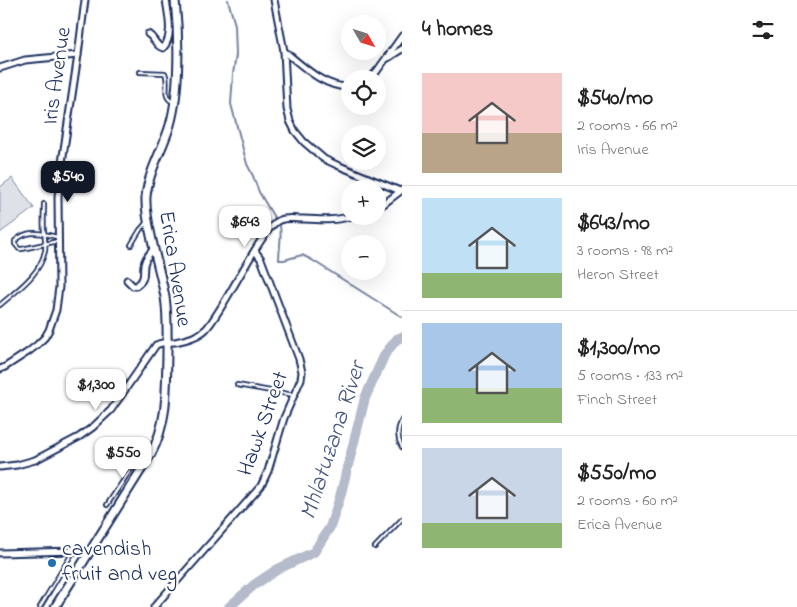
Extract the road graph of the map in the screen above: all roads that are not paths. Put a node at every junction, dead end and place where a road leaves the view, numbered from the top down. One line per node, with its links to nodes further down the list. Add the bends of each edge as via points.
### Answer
1 (85, 0): 9 (street, Iris Avenue)
2 (166, 0): 5 (street, via 169,30 166,46 158,46)
3 (175, 0): 17 (street, Erica Avenue, via 178,37)
4 (274, 0): 8 (street)
5 (148, 34)
6 (402, 36): 10 (street)
7 (402, 49): 11 (street)
8 (284, 51): 16 (street, via 326,82); 18 (street, via 287,110 304,142 330,162)
9 (78, 55): 13 (street, via 25,60); 24 (street, Iris Avenue, via 60,176)
10 (386, 59)
11 (386, 59)
12 (385, 60): 14 (street)
13 (0, 68)
14 (378, 70)
15 (140, 72): 17 (lane, via 165,73 168,100)
16 (341, 86)
17 (175, 103): 22 (street, Erica Avenue, via 148,185)
18 (401, 191): 19 (street)
19 (386, 202)
20 (44, 204): 23 (lane)
21 (341, 218): 28 (street, via 280,220 269,229)
22 (148, 221): 26 (lane); 27 (street, Erica Avenue)
23 (44, 234): 24 (lane); 25 (lane); 25 (lane, via 26,234 15,244 22,249)
24 (58, 239): 25 (lane); 32 (street, Iris Avenue, via 58,298 49,330 37,345)
25 (46, 243): 30 (lane, via 42,260 34,273)
26 (131, 245)
27 (154, 248): 29 (street, via 146,259 141,282 133,286); 31 (street, Erica Avenue, via 165,300)
28 (255, 251): 31 (street, via 205,330 198,336); 34 (street, Hawk Street, via 261,259 299,359 302,372)
29 (127, 280)
30 (0, 305)
31 (167, 342): 37 (street, Erica Avenue, via 163,422); 38 (street, via 156,345 111,410 93,427 35,460)
32 (0, 369)
33 (238, 385): 34 (lane)
34 (294, 395): 47 (street, Hawk Street, via 261,486)
35 (402, 420): 36 (lane, via 398,436)
36 (402, 447)
37 (146, 463): 39 (lane, via 133,466); 43 (street, Erica Avenue)
38 (0, 467)
39 (108, 505)
40 (402, 519): 41 (lane)
41 (375, 547)
42 (74, 551): 43 (street); 44 (street); 45 (lane)
43 (90, 552): 46 (street, Erica Avenue)
44 (0, 553)
45 (40, 607)
46 (55, 607)
47 (154, 607)

